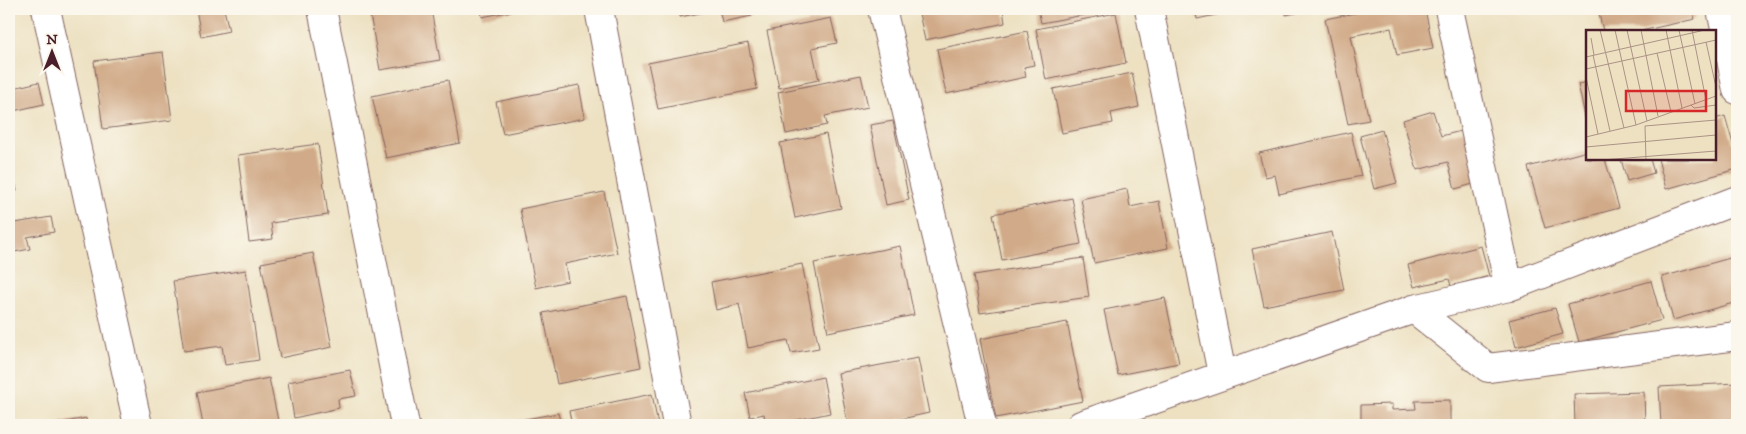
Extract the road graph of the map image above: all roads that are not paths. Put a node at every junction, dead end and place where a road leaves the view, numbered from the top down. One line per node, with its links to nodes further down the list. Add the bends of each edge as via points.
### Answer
1 (46, 9): 14 (street)
2 (322, 9): 15 (street)
3 (599, 9): 16 (street)
4 (882, 9): 17 (street)
5 (1149, 9): 13 (street)
6 (1449, 9): 10 (street)
7 (1721, 9): 8 (street)
8 (1737, 90)
9 (1737, 200): 10 (street)
10 (1509, 287): 11 (street)
11 (1414, 309): 12 (street, via 1488,368); 13 (street)
12 (1737, 336)
13 (1222, 374): 18 (street)
14 (138, 425)
15 (405, 425)
16 (677, 425)
17 (982, 425)
18 (1081, 425)

